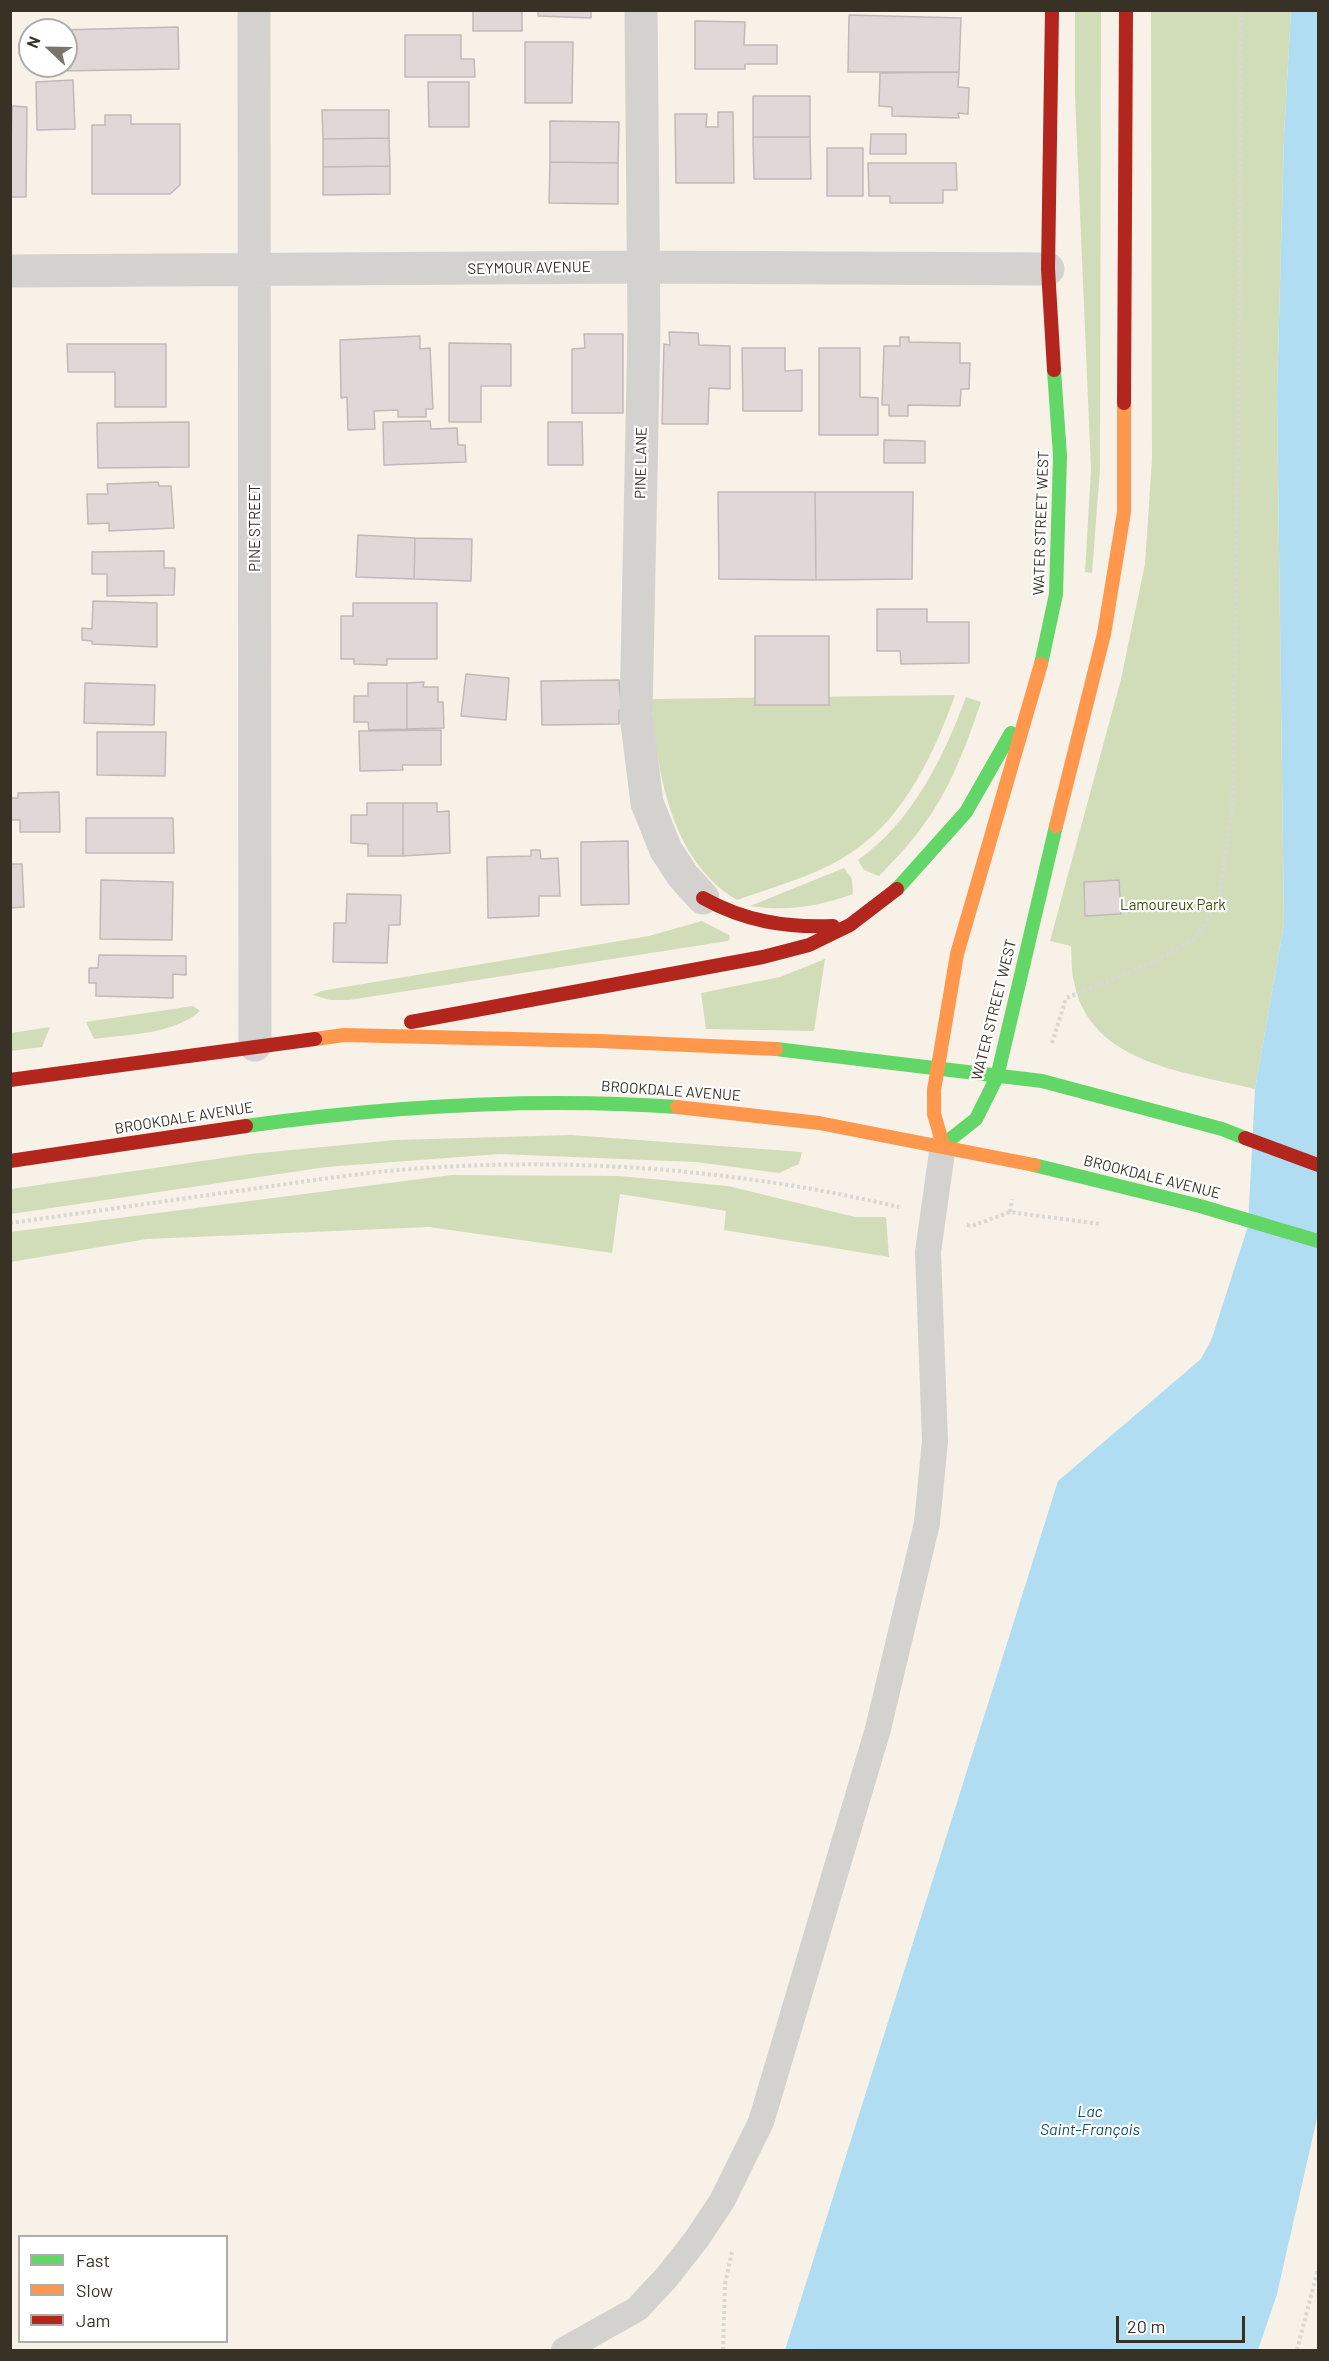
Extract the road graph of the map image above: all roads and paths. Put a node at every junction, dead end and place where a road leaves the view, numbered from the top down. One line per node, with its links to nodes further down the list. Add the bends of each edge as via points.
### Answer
1 (254, 10): 9 (street, PINE STREET)
2 (641, 10): 6 (street, PINE LANE)
3 (1052, 10): 7 (main road, WATER STREET WEST)
4 (1126, 10): 16 (main road, WATER STREET WEST, via 1124,512 1104,634)
5 (1240, 10): 18 (path, via 1233,800 1220,892 1213,913 1191,942 1147,965 1066,998)
6 (642, 267): 7 (street, SEYMOUR AVENUE); 9 (street, SEYMOUR AVENUE); 11 (street, PINE LANE, via 636,715 647,803 666,850)
7 (1048, 268): 10 (main road, WATER STREET WEST, via 1060,456 1059,555 1053,612)
8 (10, 271): 9 (street, SEYMOUR AVENUE)
9 (255, 271): 14 (street, PINE STREET)
10 (1036, 690): 12 (main road, via 966,812 904,884); 15 (main road, WATER STREET WEST, via 957,954)
11 (703, 898): 12 (main road, via 723,911 764,923 797,928)
12 (850, 925): 13 (main road, via 809,945 764,957)
13 (345, 1035): 14 (main road); 15 (main road, via 788,1050)
14 (255, 1045): 17 (main road)
15 (936, 1069): 16 (main road); 19 (main road, WATER STREET WEST, via 934,1114)
16 (997, 1077): 18 (main road); 19 (main road, WATER STREET WEST, via 976,1119)
17 (10, 1080)
18 (1042, 1081): 22 (main road, via 1222,1129)
19 (943, 1145): 20 (main road, BROOKDALE AVENUE, via 818,1121 709,1108 552,1101 294,1118); 21 (main road, BROOKDALE AVENUE); 24 (lane)
20 (10, 1161)
21 (1020, 1161): 23 (path); 27 (main road, BROOKDALE AVENUE, via 1211,1208)
22 (1318, 1165)
23 (1010, 1212): 24 (path, via 972,1226); 26 (path)
24 (934, 1215): 25 (path, via 747,1179 643,1168 536,1164 343,1176); 29 (lane, via 928,1252 935,1441 927,1523 878,1729 761,2122 722,2201 666,2278 637,2309)
25 (10, 1224)
26 (1111, 1226)
27 (1318, 1241)
28 (1318, 2269): 30 (path)
29 (564, 2350)
30 (1297, 2350)

